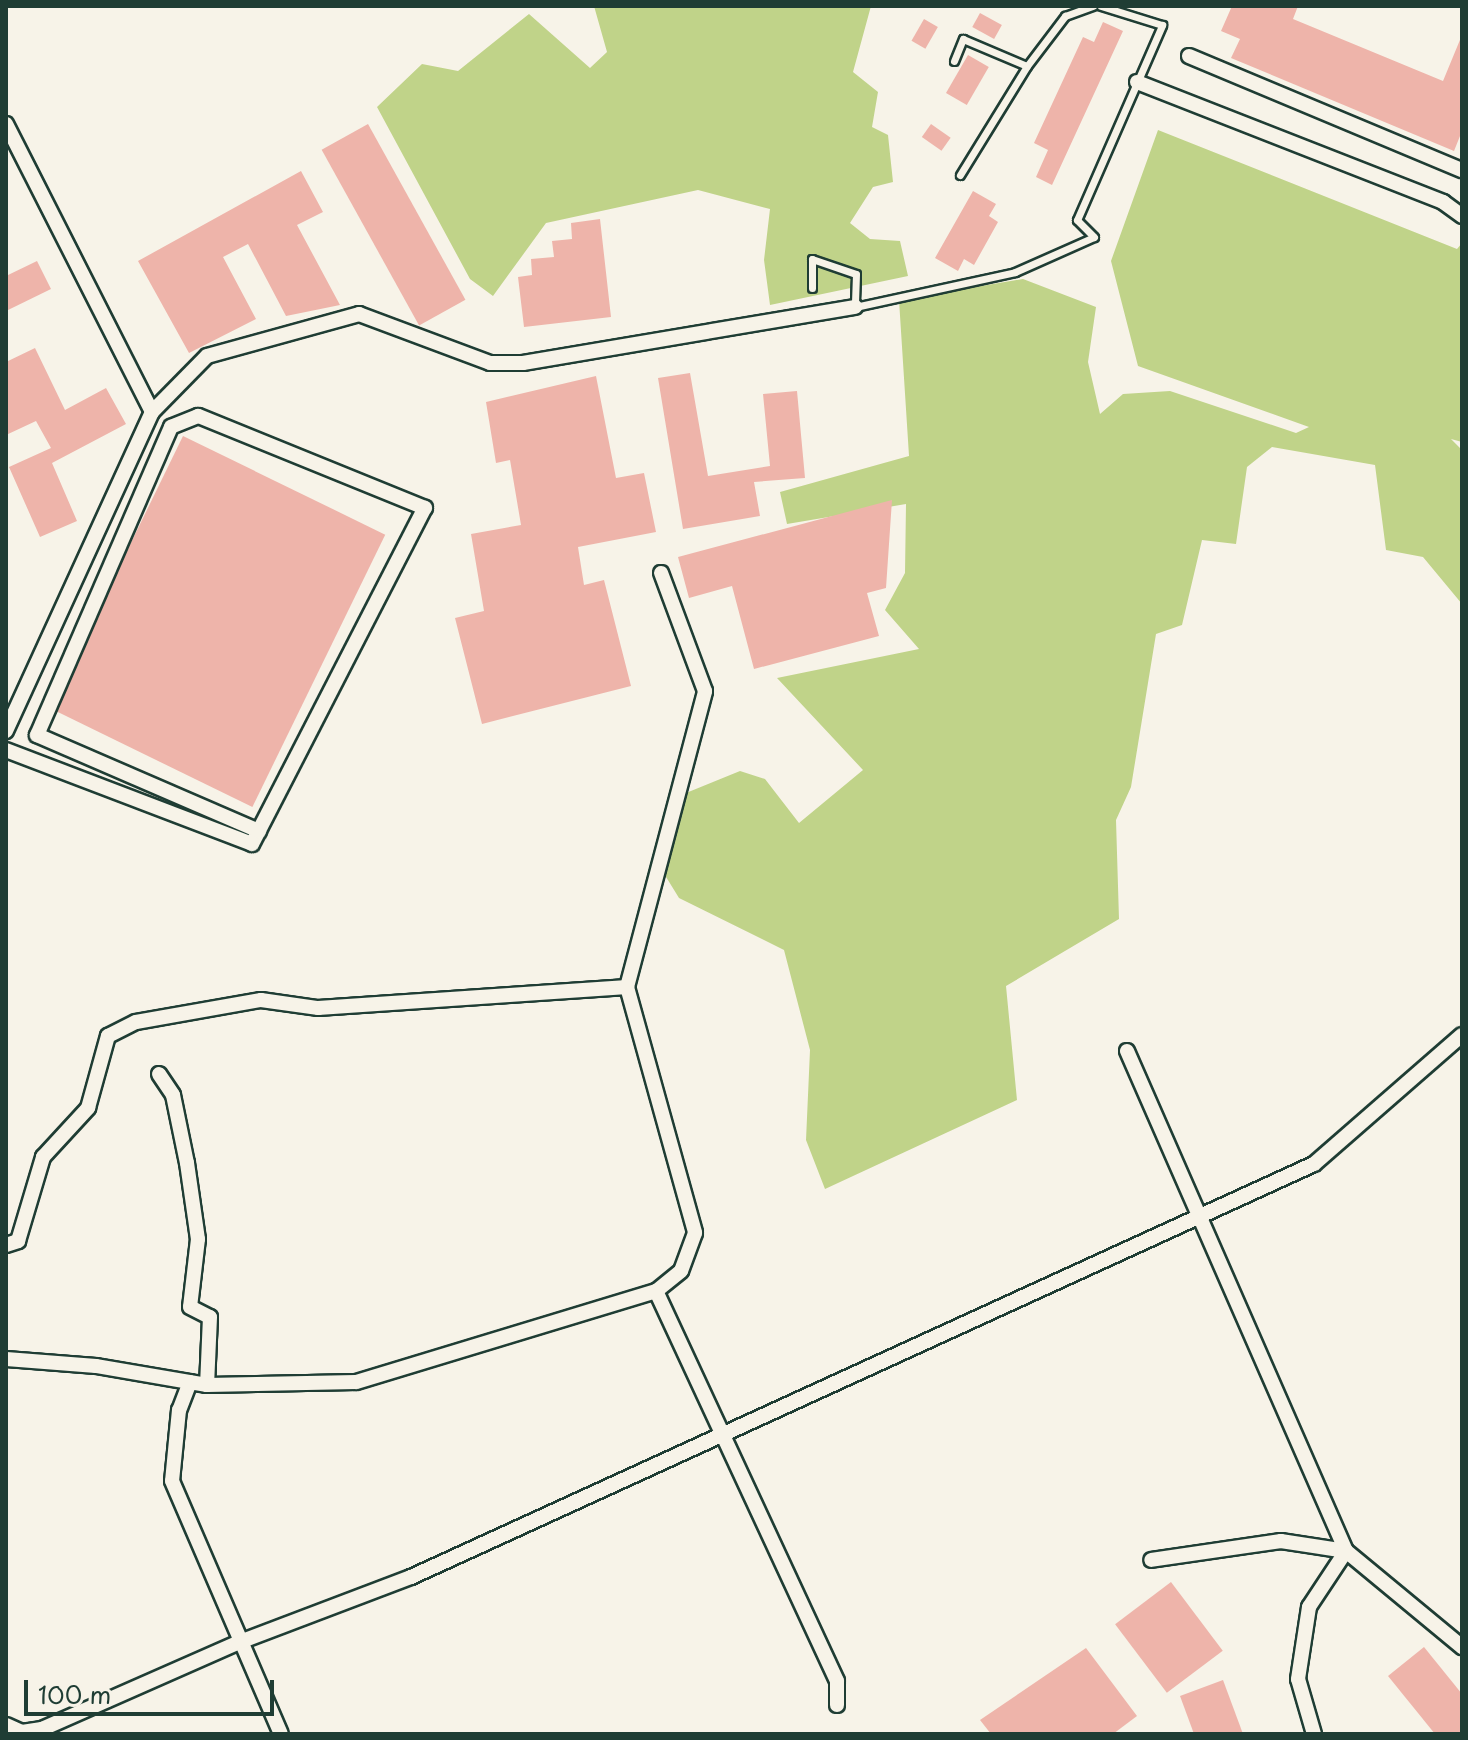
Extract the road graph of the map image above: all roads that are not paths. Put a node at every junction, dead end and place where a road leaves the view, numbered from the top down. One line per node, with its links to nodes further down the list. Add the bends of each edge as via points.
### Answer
1 (1093, 6): 5 (lane, via 1065,16)
2 (1101, 6): 6 (lane, via 1162,25)
3 (1189, 56): 8 (street)
4 (954, 61): 5 (lane, via 963,39)
5 (1027, 66): 9 (lane)
6 (1137, 82): 10 (street, via 1443,202); 12 (lane, via 1077,220 1094,237 1015,272)
7 (6, 124): 13 (street)
8 (1462, 170)
9 (960, 175)
10 (1462, 216)
11 (812, 288): 12 (lane, via 812,259 832,271 856,274)
12 (855, 307): 13 (street, via 523,363 490,363 359,314 207,356)
13 (152, 412): 15 (street)
14 (661, 573): 18 (street, via 705,691)
15 (6, 731)
16 (6, 750): 17 (street, via 252,844)
17 (259, 831): 17 (street, via 425,508 198,416 171,427 37,735)
18 (627, 987): 23 (street, via 318,1008 261,1000 136,1022 108,1036 88,1108 43,1157 18,1241); 24 (street, via 695,1233 681,1271)
19 (1462, 1035): 22 (street, via 1314,1164)
20 (1127, 1051): 22 (street)
21 (159, 1074): 27 (street, via 173,1095 187,1163 198,1239 190,1307 210,1317)
22 (1199, 1213): 28 (street); 29 (street)
23 (6, 1245)
24 (656, 1291): 27 (street, via 356,1382); 28 (street)
25 (6, 1359): 26 (street)
26 (190, 1382): 27 (street); 31 (street, via 179,1410 172,1481)
27 (207, 1385)
28 (721, 1431): 31 (street, via 411,1577); 33 (street, via 837,1681)
29 (1346, 1551): 30 (street, via 1281,1541); 32 (street); 36 (street, via 1309,1607 1298,1679)
30 (1151, 1560)
31 (237, 1643): 34 (street, via 42,1729 22,1732); 35 (street)
32 (1462, 1647)
33 (837, 1705)
34 (6, 1725)
35 (281, 1734)
36 (1314, 1734)

